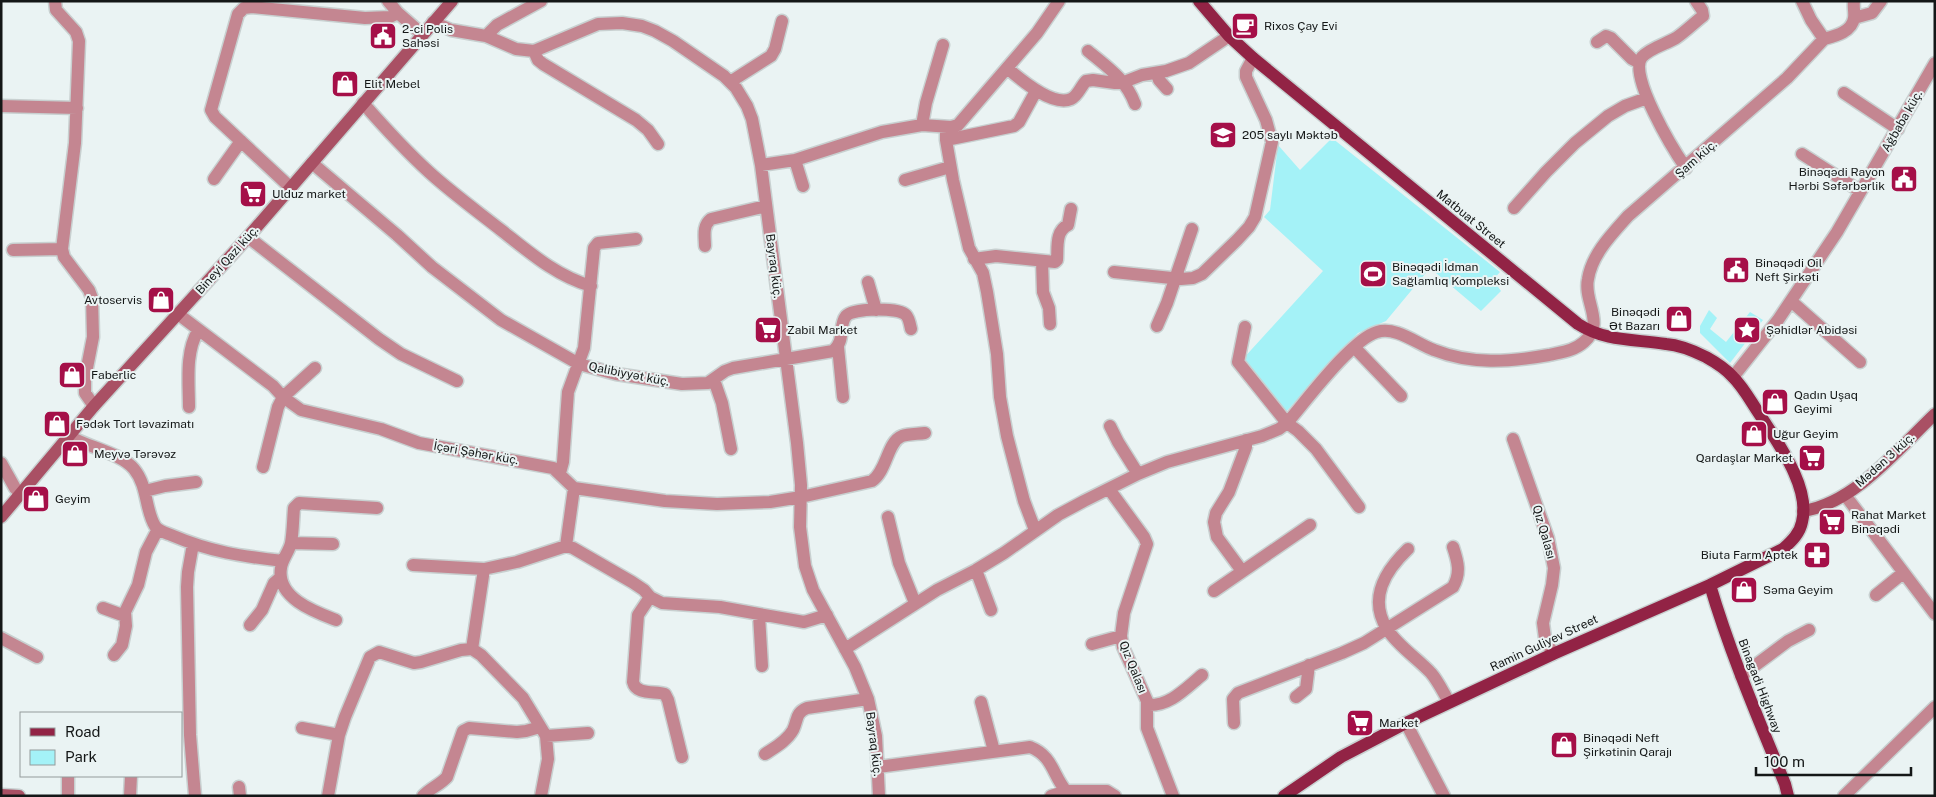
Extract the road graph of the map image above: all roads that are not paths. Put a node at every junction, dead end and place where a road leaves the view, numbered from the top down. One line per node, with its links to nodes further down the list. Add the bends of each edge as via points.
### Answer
1 (55, 1): 38 (street, via 56,10 76,32 79,41)
2 (388, 1): 11 (street)
3 (452, 1): 14 (main road, Bineyi Qazi küç.)
4 (541, 1): 16 (street, via 497,25)
5 (1059, 1): 26 (street)
6 (1199, 1): 17 (main road, Matbuat Street)
7 (1696, 1): 24 (street, via 1703,16)
8 (1802, 1): 18 (street)
9 (1854, 1): 12 (street)
10 (1881, 1): 12 (street, via 1872,13)
11 (398, 13): 15 (street); 43 (street, via 377,18 244,8 238,14 211,110)
12 (1854, 18): 18 (street, via 1844,32)
13 (782, 21): 29 (street, via 771,56)
14 (433, 22): 15 (main road, Bineyi Qazi küç.); 16 (street, via 451,30)
15 (422, 34): 35 (main road, Bineyi Qazi küç.)
16 (486, 36): 21 (street, via 516,49)
17 (1229, 36): 23 (main road, Matbuat Street); 27 (street, via 1189,63)
18 (1824, 39): 50 (street, Şam küç., via 1788,78)
19 (1597, 42): 24 (street, via 1606,36 1611,38)
20 (942, 46): 39 (street)
21 (534, 51): 29 (street, Bayraq küç., via 598,24 622,22 655,31 673,41); 44 (street, via 543,64 636,120)
22 (1088, 51): 30 (street)
23 (1252, 58): 68 (street, via 1246,77 1266,120 1272,142 1255,217 1202,274); 79 (main road, Matbuat Street, via 1560,310)
24 (1638, 62): 34 (street, via 1638,73)
25 (1935, 64): 28 (street, Ağbaba küç.)
26 (1007, 68): 32 (street); 40 (street, via 958,125)
27 (1157, 74): 30 (street, via 1142,75); 31 (street)
28 (1931, 78): 41 (street, Ağbaba küç.)
29 (730, 82): 48 (street, Bayraq küç., via 741,95 752,119)
30 (1124, 82): 32 (street, via 1086,81 1070,100); 36 (street)
31 (1168, 89)
32 (1036, 91): 42 (street, via 1014,126)
33 (1844, 93): 41 (street)
34 (1648, 98): 50 (street); 57 (street, via 1608,116 1574,143)
35 (363, 103): 47 (main road, Bineyi Qazi küç.); 70 (street, via 386,130 450,190 564,276)
36 (1135, 104)
37 (1, 106): 38 (street)
38 (77, 108): 63 (street)
39 (922, 125): 40 (street); 46 (street, via 863,137)
40 (946, 127): 42 (street)
41 (1898, 129): 55 (street, Ağbaba küç.)
42 (946, 140): 49 (street)
43 (241, 141): 51 (street); 54 (street)
44 (658, 144)
45 (1802, 154): 55 (street)
46 (795, 160): 48 (street); 53 (street)
47 (312, 163): 54 (main road, Bineyi Qazi küç.); 84 (street, Qalibiyyət küç., via 432,267 501,320)
48 (761, 166): 56 (street, Bayraq küç.)
49 (950, 166): 52 (street); 65 (street)
50 (1686, 168): 79 (street, Şam küç., via 1628,216 1600,250 1587,280 1595,321)
51 (214, 179)
52 (905, 180)
53 (803, 186)
54 (290, 187): 60 (main road, Bineyi Qazi küç.)
55 (1860, 191): 71 (street, Ağbaba küç., via 1837,232)
56 (766, 206): 62 (street, via 707,222); 82 (street, Bayraq küç.)
57 (1514, 208)
58 (1071, 209): 66 (street, via 1068,225 1059,232 1057,260)
59 (1192, 229): 68 (street)
60 (248, 237): 73 (main road, Bineyi Qazi küç.); 88 (street, via 379,340)
61 (636, 240): 70 (street, via 598,243 594,248)
62 (704, 246)
63 (62, 249): 64 (street); 92 (street, via 92,298 93,337 85,393)
64 (13, 250)
65 (974, 259): 66 (street, via 996,256); 120 (street, via 983,273 989,300 1007,436)
66 (1042, 262): 74 (street, via 1043,292)
67 (1114, 272): 68 (street)
68 (1176, 279): 75 (street)
69 (868, 282): 72 (street)
70 (591, 286): 84 (street, via 584,348)
71 (1790, 301): 83 (street); 86 (street, Ağbaba küç.)
72 (876, 310): 77 (street, via 904,313); 80 (street, via 846,316)
73 (178, 314): 78 (street, İçəri Şəhər küç.); 92 (main road, Bineyi Qazi küç.)
74 (1050, 324)
75 (1157, 326)
76 (1245, 327): 95 (street, via 1238,362)
77 (911, 329)
78 (198, 331): 90 (street, İçəri Şəhər küç., via 273,386); 93 (street, via 190,351)
79 (1592, 332): 81 (street, via 1582,344 1568,351 1503,362 1472,361 1390,332 1377,332); 86 (main road, Matbuat Street, via 1611,338 1677,346 1707,358)
80 (838, 347): 82 (street, Qalibiyyət küç., via 825,353); 91 (street)
81 (1354, 347): 89 (street); 95 (street)
82 (785, 360): 87 (street, Qalibiyyət küç., via 733,368); 112 (street, Bayraq küç.)
83 (1860, 362)
84 (579, 364): 87 (street, Qalibiyyət küç., via 616,374 682,384); 104 (street, via 568,392)
85 (315, 368): 90 (street)
86 (1733, 376): 115 (main road, Matbuat Street, via 1788,460 1802,496)
87 (714, 380): 101 (street)
88 (457, 381)
89 (1401, 396)
90 (283, 397): 103 (street); 104 (street, İçəri Şəhər küç., via 301,410 381,429 419,443 539,464)
91 (843, 397)
92 (94, 406): 98 (main road, Bineyi Qazi küç.)
93 (188, 407)
94 (1935, 414): 111 (main road, Mədən 3 küç.)
95 (1287, 423): 99 (street, via 1271,433); 113 (street, via 1316,449)
96 (1110, 426): 105 (street)
97 (925, 433): 112 (street, via 901,436 893,444 879,477 872,481)
98 (69, 436): 109 (street, via 126,462 134,469); 110 (main road, Bineyi Qazi küç.)
99 (1246, 440): 105 (street); 131 (street, via 1229,492 1214,522 1217,537)
100 (1513, 440): 155 (street, Qız Qalası, via 1548,538 1554,568 1543,623)
101 (731, 449)
102 (1, 463): 110 (street)
103 (263, 467)
104 (560, 473): 107 (street, İçəri Şəhər küç.)
105 (1138, 474): 108 (street)
106 (196, 482): 109 (street)
107 (574, 488): 112 (street, via 665,501 717,504); 124 (street)
108 (1109, 489): 120 (street); 150 (street, Qız Qalası, via 1147,544 1124,614)
109 (146, 491): 119 (street, via 152,519)
110 (21, 494): 116 (main road, Bineyi Qazi küç.)
111 (1845, 495): 115 (main road, Mədən 3 küç., via 1818,508); 132 (street)
112 (801, 497): 144 (street, Bayraq küç., via 800,527 805,566 813,590)
113 (1358, 507)
114 (377, 508): 121 (street, via 296,504)
115 (1803, 510): 134 (main road, Ramin Guliyev Street, via 1803,521 1793,541)
116 (1, 516)
117 (888, 517): 139 (street, via 899,563)
118 (1310, 525): 131 (street)
119 (158, 529): 122 (street); 145 (street, via 146,552 138,585)
120 (1035, 530): 130 (street)
121 (291, 543): 123 (street); 127 (street)
122 (193, 544): 127 (street, via 234,556); 185 (street, via 187,587 190,735)
123 (333, 544)
124 (566, 546): 129 (street); 137 (street, via 632,582)
125 (1453, 547): 148 (street, via 1458,578 1453,587)
126 (1408, 549): 148 (street, via 1393,564 1379,593 1380,614)
127 (283, 561): 133 (street)
128 (413, 565): 129 (street)
129 (484, 569): 153 (street)
130 (976, 570): 139 (street); 141 (street)
131 (1242, 571): 135 (street)
132 (1903, 573): 136 (street); 138 (street)
133 (281, 577): 146 (street, via 300,604); 147 (street, via 274,583 263,609)
134 (1710, 585): 155 (main road, Ramin Guliyev Street); 161 (main road, Binagadi Highway)
135 (1214, 591)
136 (1876, 594)
137 (650, 597): 143 (street, via 674,605 720,607); 176 (street, via 638,615 633,682 639,691 665,694)
138 (1930, 597): 142 (street)
139 (915, 604): 154 (street)
140 (104, 608): 145 (street)
141 (991, 610)
142 (1935, 614)
143 (759, 615): 144 (street, via 804,622); 159 (street)
144 (827, 615): 154 (street, Bayraq küç.)
145 (125, 616): 156 (street, via 122,645)
146 (336, 620)
147 (250, 625)
148 (1388, 630): 158 (street); 165 (street, via 1430,672)
149 (1809, 630): 161 (street, via 1788,640)
150 (1121, 636): 152 (street); 166 (street, Qız Qalası)
151 (1, 638): 157 (street)
152 (1092, 644)
153 (472, 649): 171 (street, via 524,698); 173 (street, via 414,663 379,652 374,654)
154 (845, 649): 163 (street, Bayraq küç.)
155 (1552, 654): 165 (main road, Ramin Guliyev Street)
156 (114, 655)
157 (37, 657)
158 (1309, 665): 162 (street, via 1306,689); 168 (street, via 1238,693 1233,699)
159 (762, 666)
160 (1202, 675): 166 (street, via 1171,700 1156,706)
161 (1741, 676): 195 (main road, Binagadi Highway)
162 (1296, 698)
163 (868, 699): 175 (street, via 801,711 782,743); 177 (street, Bayraq küç., via 876,736)
164 (981, 702): 174 (street)
165 (1449, 702): 169 (main road, Ramin Guliyev Street)
166 (1148, 705): 192 (street, Qız Qalası, via 1146,728)
167 (1935, 708): 196 (street)
168 (1234, 723)
169 (1406, 723): 193 (main road, Ramin Guliyev Street, via 1341,757); 194 (street)
170 (302, 728): 173 (street)
171 (543, 731): 172 (street); 187 (street, via 469,728 463,731 447,777); 188 (street, via 548,759)
172 (588, 734)
173 (339, 735): 186 (street)
174 (994, 751): 177 (street); 180 (street, via 1025,747 1040,751 1048,758)
175 (765, 754)
176 (682, 758)
177 (878, 768): 189 (street, Bayraq küç.)
178 (68, 777): 183 (street)
179 (131, 777): 184 (street)
180 (1066, 791): 190 (street); 191 (street, via 1107,791)
181 (1, 795): 182 (main road)
182 (19, 796)
183 (68, 796)
184 (130, 796)
185 (195, 796)
186 (328, 796)
187 (423, 796)
188 (541, 796)
189 (880, 796)
190 (1050, 796)
191 (1115, 796)
192 (1173, 796)
193 (1284, 796)
194 (1444, 796)
195 (1788, 796)
196 (1844, 796)

